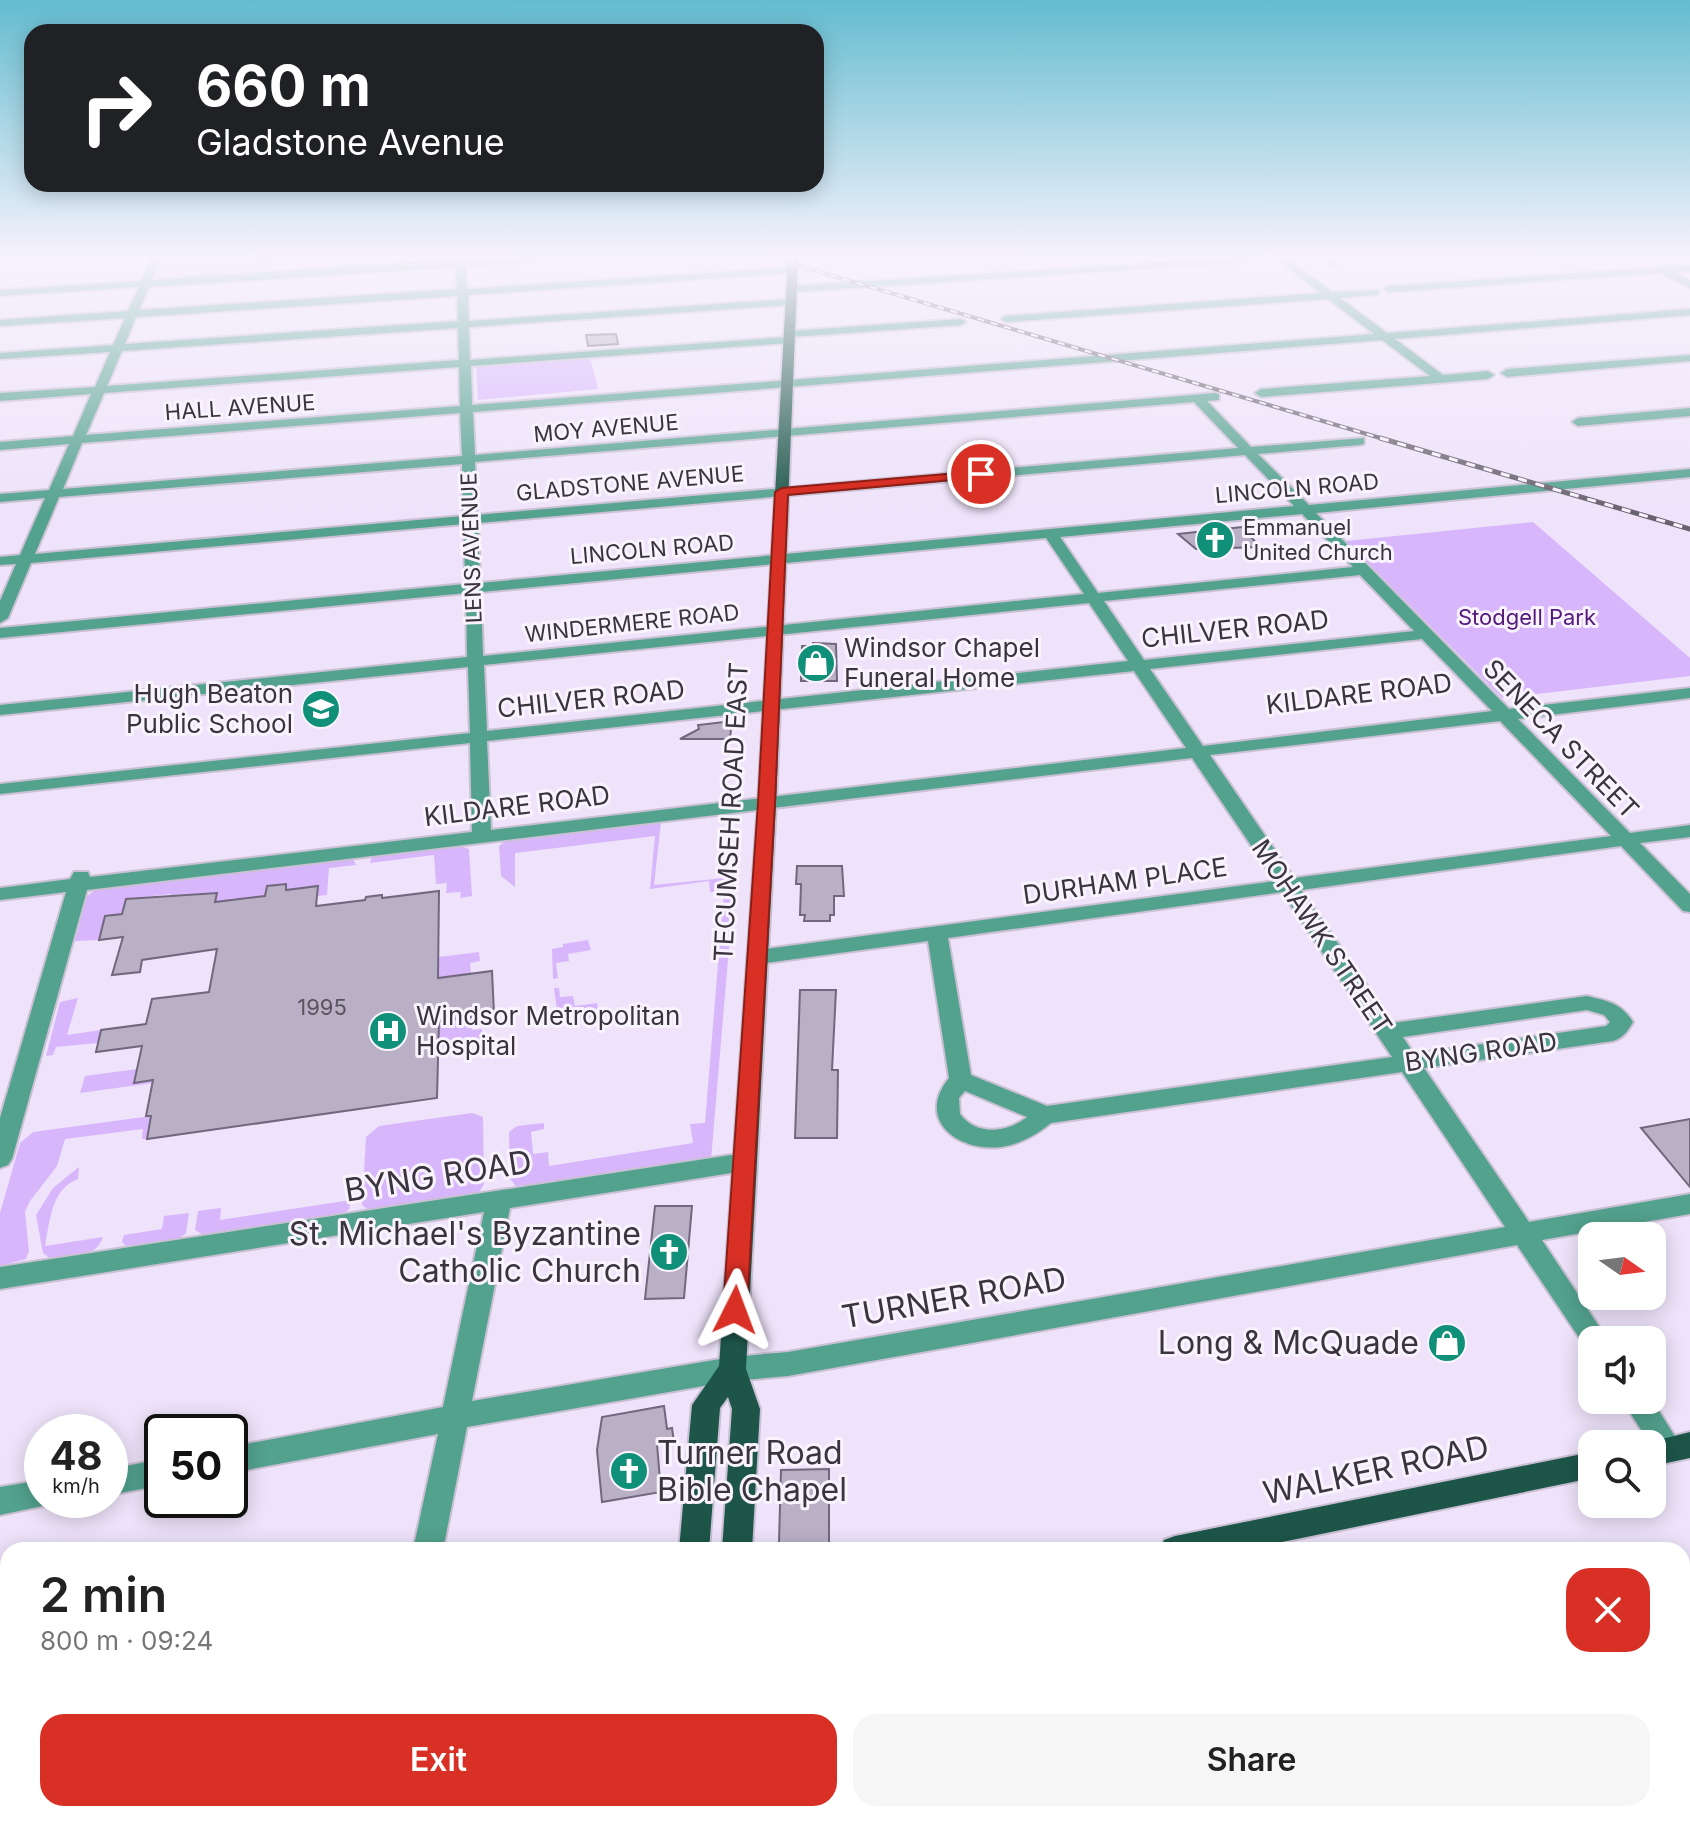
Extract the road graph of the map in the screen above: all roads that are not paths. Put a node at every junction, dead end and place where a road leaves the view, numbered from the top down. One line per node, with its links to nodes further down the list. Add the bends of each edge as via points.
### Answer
1 (119, 344): 8 (street)
2 (174, 344): 8 (street)
3 (464, 344): 11 (street, LENS AVENUE)
4 (701, 344): 11 (street)
5 (789, 344): 15 (main road, TECUMSEH ROAD EAST)
6 (1266, 344): 15 (street, HALL AVENUE)
7 (1395, 344): 14 (street)
8 (117, 348): 9 (street); 16 (street)
9 (0, 356)
10 (1690, 358): 12 (street)
11 (465, 363): 16 (street); 21 (street, LENS AVENUE)
12 (1507, 373)
13 (1488, 375): 14 (street)
14 (1441, 379): 17 (street)
15 (787, 381): 21 (street, HALL AVENUE); 24 (main road, TECUMSEH ROAD EAST)
16 (99, 390): 18 (street); 25 (street)
17 (1261, 393)
18 (0, 397)
19 (1215, 397): 20 (street, MOY AVENUE)
20 (1198, 399): 24 (street, MOY AVENUE); 28 (street, SENECA STREET)
21 (466, 407): 25 (street, HALL AVENUE); 29 (street, LENS AVENUE)
22 (1690, 412): 23 (street)
23 (1578, 422)
24 (785, 433): 29 (street, MOY AVENUE); 31 (main road, TECUMSEH ROAD EAST)
25 (78, 437): 27 (street, HALL AVENUE); 32 (street)
26 (1359, 441): 28 (street, GLADSTONE AVENUE)
27 (0, 443)
28 (1248, 451): 31 (street, GLADSTONE AVENUE); 34 (street, SENECA STREET)
29 (468, 460): 32 (street, MOY AVENUE); 35 (street, LENS AVENUE)
30 (1690, 473): 34 (street, LINCOLN ROAD)
31 (782, 492): 35 (street, GLADSTONE AVENUE); 38 (main road, TECUMSEH ROAD EAST)
32 (54, 494): 33 (street, MOY AVENUE); 37 (street)
33 (0, 498)
34 (1305, 509): 36 (street, LINCOLN ROAD); 40 (street, SENECA STREET)
35 (470, 519): 37 (street, GLADSTONE AVENUE); 41 (street, LENS AVENUE)
36 (1050, 533): 38 (street, LINCOLN ROAD); 42 (street, MOHAWK STREET)
37 (25, 559): 39 (street, GLADSTONE AVENUE); 43 (street)
38 (778, 559): 41 (street, LINCOLN ROAD); 44 (main road, TECUMSEH ROAD EAST)
39 (0, 561)
40 (1364, 570): 42 (street, WINDERMERE ROAD); 46 (street, SENECA STREET)
41 (473, 588): 45 (street, LINCOLN ROAD); 47 (street, LENS AVENUE)
42 (1094, 598): 44 (street, WINDERMERE ROAD); 48 (street, MOHAWK STREET)
43 (0, 618)
44 (775, 631): 47 (street, WINDERMERE ROAD); 51 (main road, TECUMSEH ROAD EAST)
45 (0, 633)
46 (1426, 634): 48 (street, CHILVER ROAD); 53 (street, SENECA STREET)
47 (476, 661): 52 (street, WINDERMERE ROAD); 54 (street, LENS AVENUE)
48 (1139, 665): 51 (street, CHILVER ROAD); 55 (street, MOHAWK STREET)
49 (1690, 682): 53 (street, KILDARE ROAD)
50 (1690, 693): 53 (street, KILDARE ROAD)
51 (771, 705): 54 (street, CHILVER ROAD); 57 (main road, TECUMSEH ROAD EAST)
52 (0, 710)
53 (1500, 710): 55 (street, KILDARE ROAD); 60 (street, SENECA STREET)
54 (479, 737): 56 (street, CHILVER ROAD); 58 (street, LENS AVENUE)
55 (1194, 746): 57 (street, KILDARE ROAD); 63 (street, MOHAWK STREET)
56 (0, 789)
57 (767, 797): 58 (street, KILDARE ROAD); 67 (main road, TECUMSEH ROAD EAST)
58 (482, 830): 61 (street, KILDARE ROAD)
59 (1690, 831): 60 (street, DURHAM PLACE)
60 (1626, 840): 63 (street, DURHAM PLACE); 65 (street, SENECA STREET)
61 (80, 878): 62 (street, KILDARE ROAD); 64 (street, KILDARE ROAD); 72 (street)
62 (0, 882)
63 (1288, 886): 66 (street, DURHAM PLACE); 68 (street, MOHAWK STREET)
64 (0, 894)
65 (1690, 906)
66 (937, 933): 67 (street, DURHAM PLACE); 70 (street, BYNG ROAD)
67 (758, 957): 73 (main road, TECUMSEH ROAD EAST)
68 (1387, 1032): 69 (street, MOHAWK STREET); 69 (street, BYNG ROAD, via 1587,1003 1611,1009 1622,1022 1613,1033)
69 (1408, 1063): 71 (street, BYNG ROAD); 76 (street, MOHAWK STREET)
70 (961, 1080): 71 (street); 71 (street, BYNG ROAD, via 948,1096 948,1115 961,1130 1003,1139)
71 (1045, 1115)
72 (0, 1159)
73 (744, 1162): 74 (street, BYNG ROAD); 79 (main road, TECUMSEH ROAD EAST)
74 (499, 1200): 77 (street, BYNG ROAD); 81 (street)
75 (1690, 1204): 76 (street, TURNER ROAD)
76 (1523, 1233): 78 (street, MOHAWK STREET); 79 (street, TURNER ROAD, via 775,1367)
77 (0, 1278)
78 (1586, 1326)
79 (732, 1369): 81 (street, TURNER ROAD); 87 (main road, via 706,1405); 89 (main road, TECUMSEH ROAD EAST, via 746,1409)
80 (1646, 1414): 82 (street)
81 (455, 1417): 83 (street, TURNER ROAD); 88 (street)
82 (1670, 1449)
83 (248, 1457)
84 (1578, 1468): 90 (main road, WALKER ROAD)
85 (24, 1497): 86 (street)
86 (0, 1501)
87 (692, 1541)
88 (430, 1542)
89 (741, 1542)
90 (1214, 1542)

